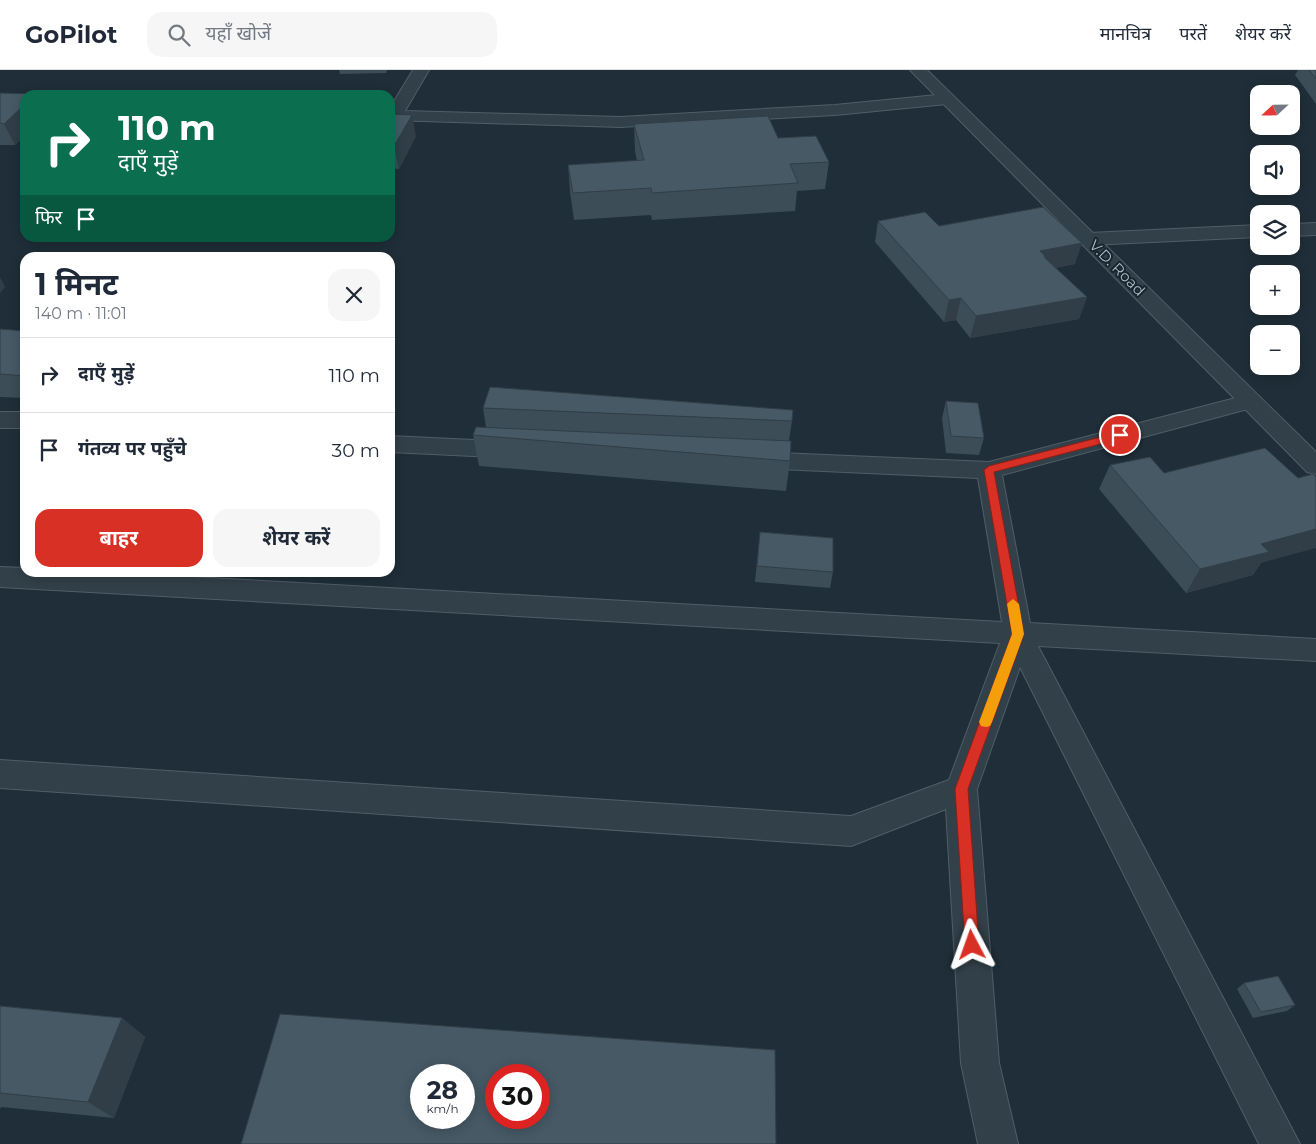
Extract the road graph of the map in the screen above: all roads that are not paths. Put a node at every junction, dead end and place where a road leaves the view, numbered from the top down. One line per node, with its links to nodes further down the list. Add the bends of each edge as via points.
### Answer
1 (421, 70): 4 (street)
2 (918, 70): 3 (street, V.D. Road)
3 (947, 99): 5 (street, via 835,110 620,122); 9 (street, V.D. Road)
4 (395, 110)
5 (395, 115)
6 (1316, 228): 7 (street)
7 (1300, 229)
8 (1250, 231): 9 (street)
9 (1089, 240): 10 (street, V.D. Road)
10 (1251, 401): 16 (street, V.D. Road); 17 (street)
11 (0, 420): 12 (street)
12 (20, 420)
13 (395, 444): 14 (street)
14 (539, 451)
15 (727, 459): 17 (street)
16 (1316, 466)
17 (989, 470): 20 (street)
18 (0, 577): 19 (street)
19 (287, 583): 20 (street)
20 (1018, 634): 21 (street); 23 (street); 25 (street)
21 (1316, 650)
22 (0, 774): 23 (street, via 851,831)
23 (961, 789): 24 (street, via 980,1063)
24 (998, 1144)
25 (1280, 1144)

